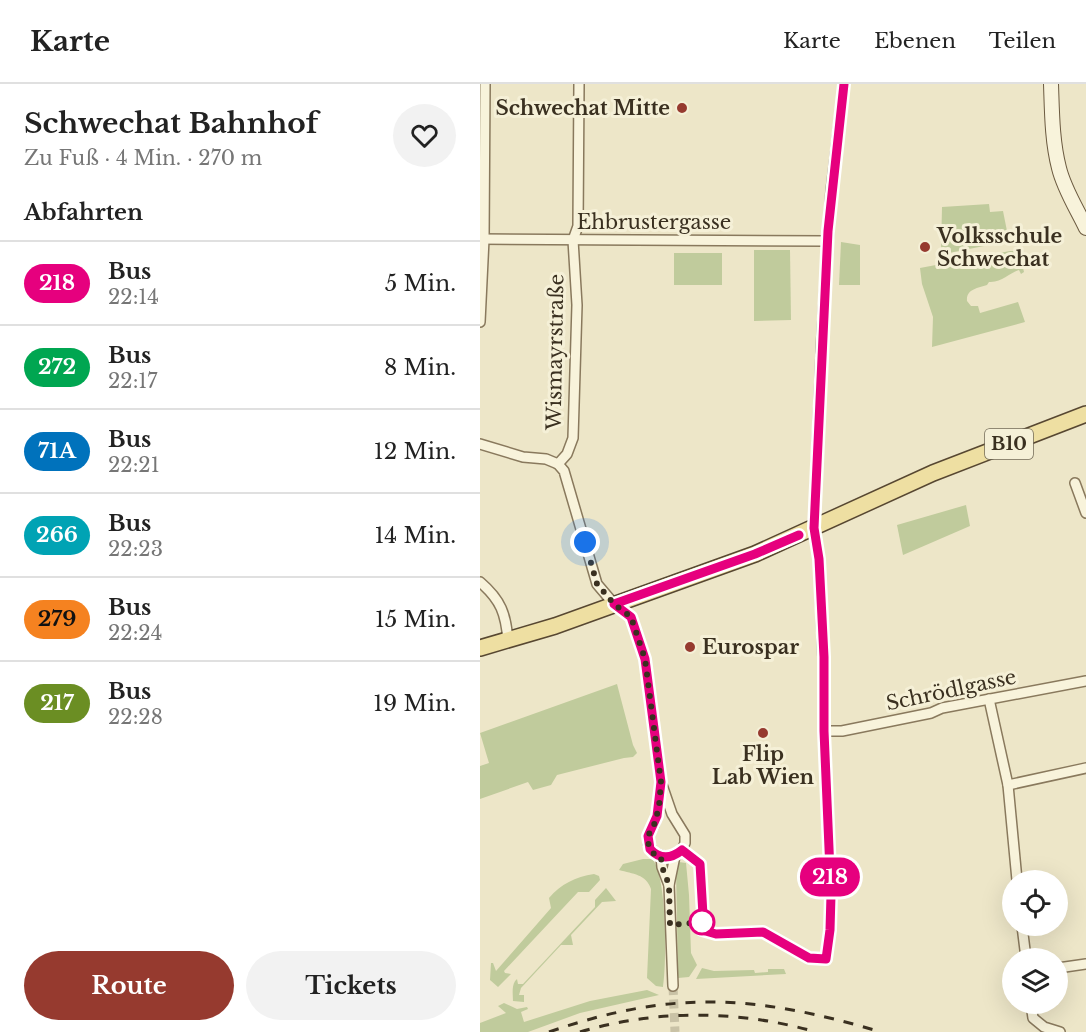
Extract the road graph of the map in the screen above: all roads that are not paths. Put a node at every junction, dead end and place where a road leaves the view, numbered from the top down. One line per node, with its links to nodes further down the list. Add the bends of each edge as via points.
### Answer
1 (485, 84): 6 (street)
2 (579, 84): 7 (street, Wismayrstraße, via 578,226)
3 (844, 84): 8 (street)
4 (1051, 84): 5 (main road, via 1059,167)
5 (1086, 228)
6 (482, 239): 7 (street, Ehbrustergasse); 9 (street)
7 (573, 240): 8 (street, Ehbrustergasse); 12 (street, Wismayrstraße, via 577,305 573,438)
8 (827, 241): 15 (street)
9 (480, 322)
10 (1086, 414): 15 (main road, B10, via 933,473)
11 (480, 444): 12 (street)
12 (558, 464): 17 (street, via 564,471 597,584)
13 (1075, 483): 14 (street)
14 (1086, 513)
15 (814, 528): 17 (main road, B10, via 755,554); 22 (street, via 824,657)
16 (480, 582): 18 (street, via 505,612)
17 (614, 604): 18 (main road, B10); 24 (street, via 631,617 645,659)
18 (508, 641): 19 (main road, B10)
19 (480, 648)
20 (1086, 681): 21 (street, Schrödlgasse)
21 (988, 699): 22 (street, Schrödlgasse, via 842,731); 25 (street)
22 (824, 731): 32 (street, via 831,895)
23 (1086, 768): 25 (street)
24 (661, 782): 26 (street); 27 (street)
25 (1008, 785): 30 (street)
26 (654, 825): 27 (street, via 666,820); 29 (street, via 648,843 654,854)
27 (679, 825): 28 (street, via 685,843)
28 (675, 856): 29 (street); 31 (street)
29 (661, 857): 31 (street)
30 (1016, 870)
31 (669, 885): 35 (street)
32 (826, 959)
33 (1086, 964): 34 (street)
34 (1068, 967)
35 (673, 986)
36 (1032, 1014): 37 (street, via 1044,1027)
37 (1060, 1032)

